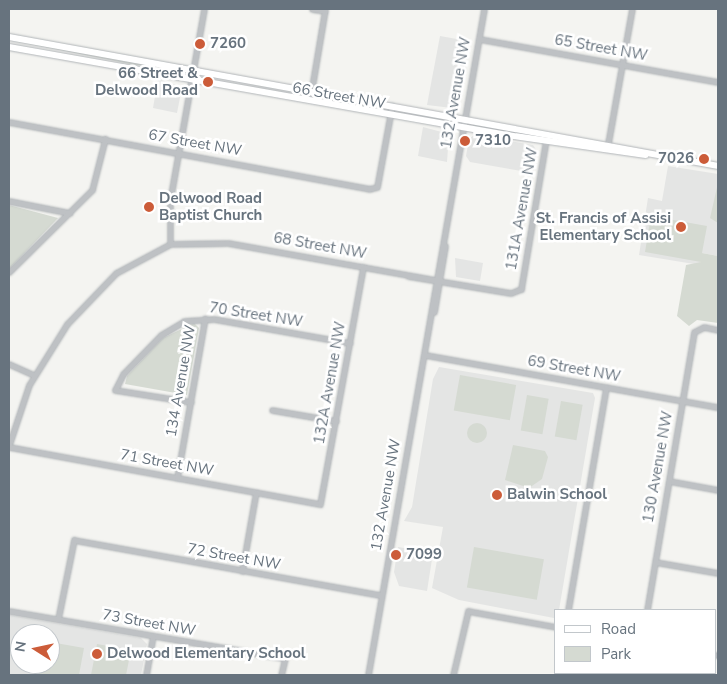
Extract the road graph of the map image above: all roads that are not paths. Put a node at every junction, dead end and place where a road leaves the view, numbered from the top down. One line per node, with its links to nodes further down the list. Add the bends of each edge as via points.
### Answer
1 (204, 9): 10 (street)
2 (312, 9): 5 (street)
3 (484, 9): 7 (street, 132 Avenue NW)
4 (632, 9): 9 (street)
5 (325, 10): 13 (street)
6 (9, 37): 10 (main road, 66 Street NW)
7 (479, 39): 9 (street, 65 Street NW); 17 (street, 132 Avenue NW)
8 (9, 47): 11 (main road, 66 Street NW)
9 (622, 64): 12 (street, 65 Street NW); 23 (street)
10 (193, 69): 11 (street); 13 (main road, 66 Street NW)
11 (192, 78): 14 (main road, 66 Street NW); 25 (street)
12 (718, 82)
13 (311, 91): 14 (street); 15 (main road, 66 Street NW)
14 (310, 99): 16 (main road, 66 Street NW)
15 (392, 105): 16 (street); 17 (main road, 66 Street NW)
16 (390, 114): 19 (main road, 66 Street NW); 25 (street, 67 Street NW, via 378,187)
17 (465, 117): 19 (street, 132 Avenue NW); 20 (main road, 66 Street NW)
18 (9, 122): 21 (street, 67 Street NW)
19 (463, 127): 22 (main road, 66 Street NW); 30 (street, 132 Avenue NW)
20 (548, 132): 22 (street, 131A Avenue NW); 23 (main road, 66 Street NW)
21 (105, 140): 25 (street, 67 Street NW); 29 (street, via 98,178)
22 (546, 142): 24 (main road, 66 Street NW); 36 (street, 131A Avenue NW, via 521,289 511,293)
23 (608, 143): 24 (street); 26 (main road, 66 Street NW)
24 (607, 152): 26 (main road, 66 Street NW)
25 (178, 153): 31 (street, via 170,200)
26 (669, 156): 27 (main road, 66 Street NW)
27 (718, 166)
28 (9, 200): 29 (street)
29 (70, 213): 33 (street)
30 (446, 241): 35 (street, 132 Avenue NW); 36 (street, 132 Avenue NW)
31 (170, 244): 32 (street, 68 Street NW, via 228,242); 44 (street, via 131,262 100,286 57,336)
32 (364, 267): 34 (street, 68 Street NW); 41 (street, 132A Avenue NW)
33 (9, 272)
34 (406, 275): 35 (street, 68 Street NW); 37 (street, 68 Street NW)
35 (436, 277): 36 (street); 37 (street, 132 Avenue NW)
36 (441, 281): 37 (street); 39 (street, 132 Avenue NW)
37 (435, 283): 39 (street, 132 Avenue NW)
38 (205, 318): 41 (street, 70 Street NW); 47 (street, 134 Avenue NW); 47 (street, 70 Street NW, via 166,331 123,374 115,390)
39 (432, 319): 42 (street, 132 Avenue NW)
40 (718, 330): 46 (street, 130 Avenue NW, via 697,328)
41 (350, 343): 50 (street, 132A Avenue NW)
42 (425, 355): 45 (street, 69 Street NW); 60 (street, 132 Avenue NW)
43 (9, 364): 44 (street)
44 (34, 376): 51 (street)
45 (606, 387): 46 (street, 69 Street NW); 61 (street)
46 (682, 400): 48 (street, 69 Street NW); 53 (street, 130 Avenue NW)
47 (190, 402): 52 (street, 134 Avenue NW)
48 (718, 407)
49 (272, 410): 50 (street)
50 (336, 421): 56 (street, 132A Avenue NW)
51 (9, 446): 52 (street, 71 Street NW)
52 (177, 478): 55 (street, 71 Street NW)
53 (669, 481): 54 (street); 57 (street, 130 Avenue NW)
54 (718, 490)
55 (256, 492): 56 (street, 71 Street NW); 58 (street)
56 (320, 504)
57 (655, 562): 59 (street); 62 (street, 130 Avenue NW)
58 (242, 571): 60 (street, 72 Street NW); 64 (street, 72 Street NW, via 74,540)
59 (718, 573)
60 (381, 595): 69 (street, 132 Avenue NW)
61 (568, 609)
62 (647, 609)
63 (9, 611): 64 (street, 73 Street NW)
64 (58, 619): 66 (street, 73 Street NW)
65 (554, 627): 70 (street, via 468,611)
66 (153, 637): 67 (street); 68 (street, 73 Street NW, via 285,658)
67 (146, 675)
68 (281, 675)
69 (368, 675)
70 (453, 675)

